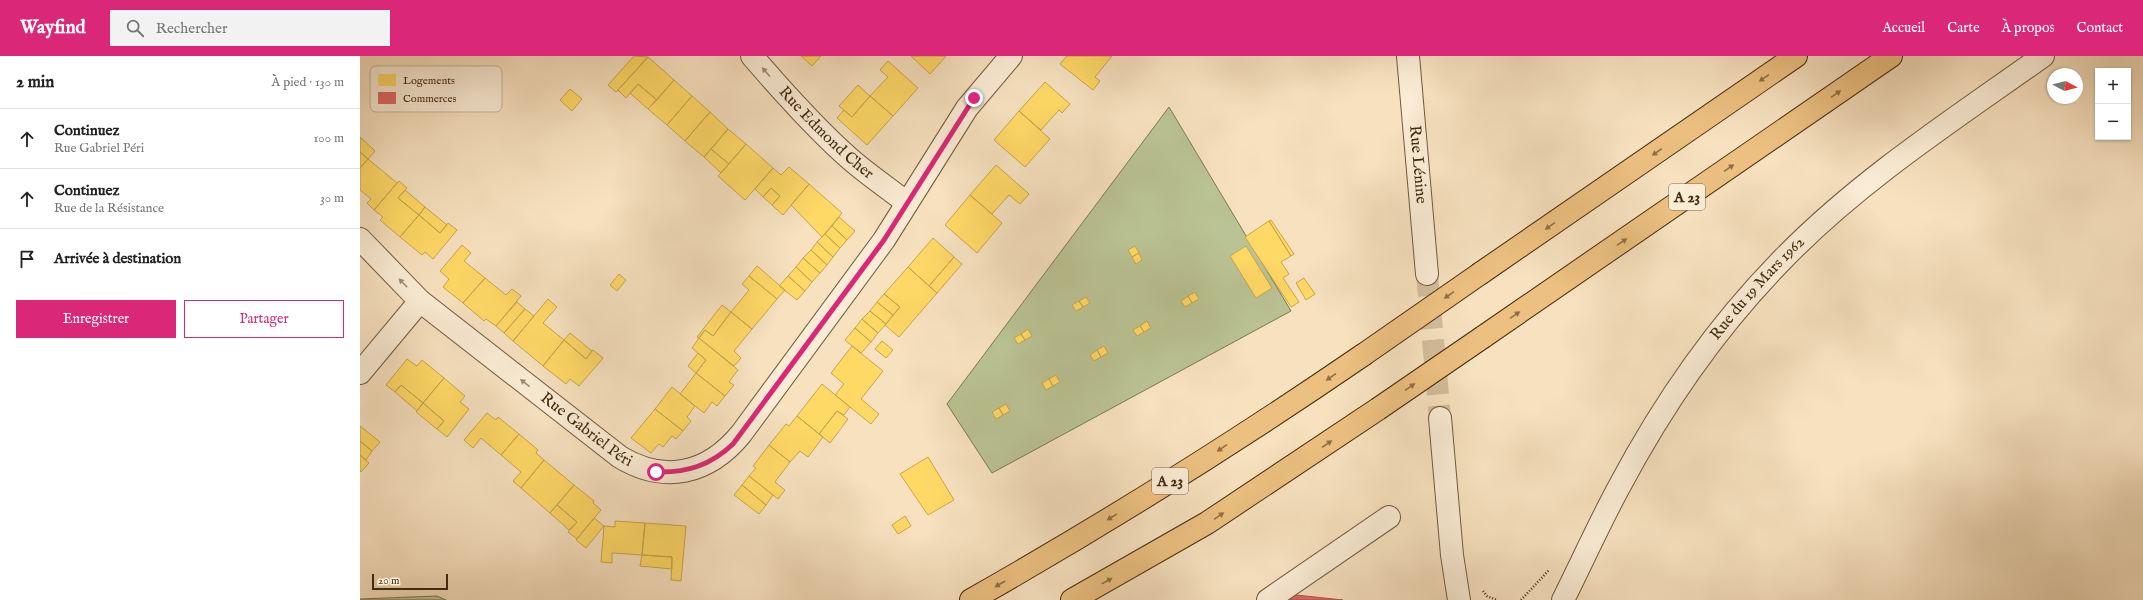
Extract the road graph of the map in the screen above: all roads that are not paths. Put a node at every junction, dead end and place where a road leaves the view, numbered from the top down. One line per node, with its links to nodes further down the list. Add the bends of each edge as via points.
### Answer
1 (752, 56): 7 (street, Rue Edmond Cher, one-way to 1, via 850,159 824,135)
2 (1011, 56): 7 (street, Rue Gabriel Péri, via 967,108)
3 (1408, 56): 9 (street, Rue Lénine)
4 (1796, 56): 14 (highway, A 23, one-way to 14, bridge, via 1363,355 1190,469)
5 (1892, 56): 15 (highway, A 23, one-way to 5, bridge, via 1207,523 1378,409)
6 (2043, 56): 18 (street, Rue du 19 Mars 1962, via 1866,184 1783,259 1741,306 1701,355 1650,432 1618,488)
7 (907, 203): 10 (street, Rue Gabriel Péri, one-way to 10, via 884,240 733,444 703,466 681,472 656,472 633,465 620,457)
8 (360, 239): 10 (street, Rue Gabriel Péri, one-way to 8)
9 (1427, 274)
10 (420, 301): 11 (street)
11 (360, 373)
12 (1440, 418): 17 (street, via 1452,555)
13 (1389, 517): 16 (street)
14 (971, 600)
15 (1072, 600)
16 (1268, 600)
17 (1459, 600)
18 (1563, 600)

